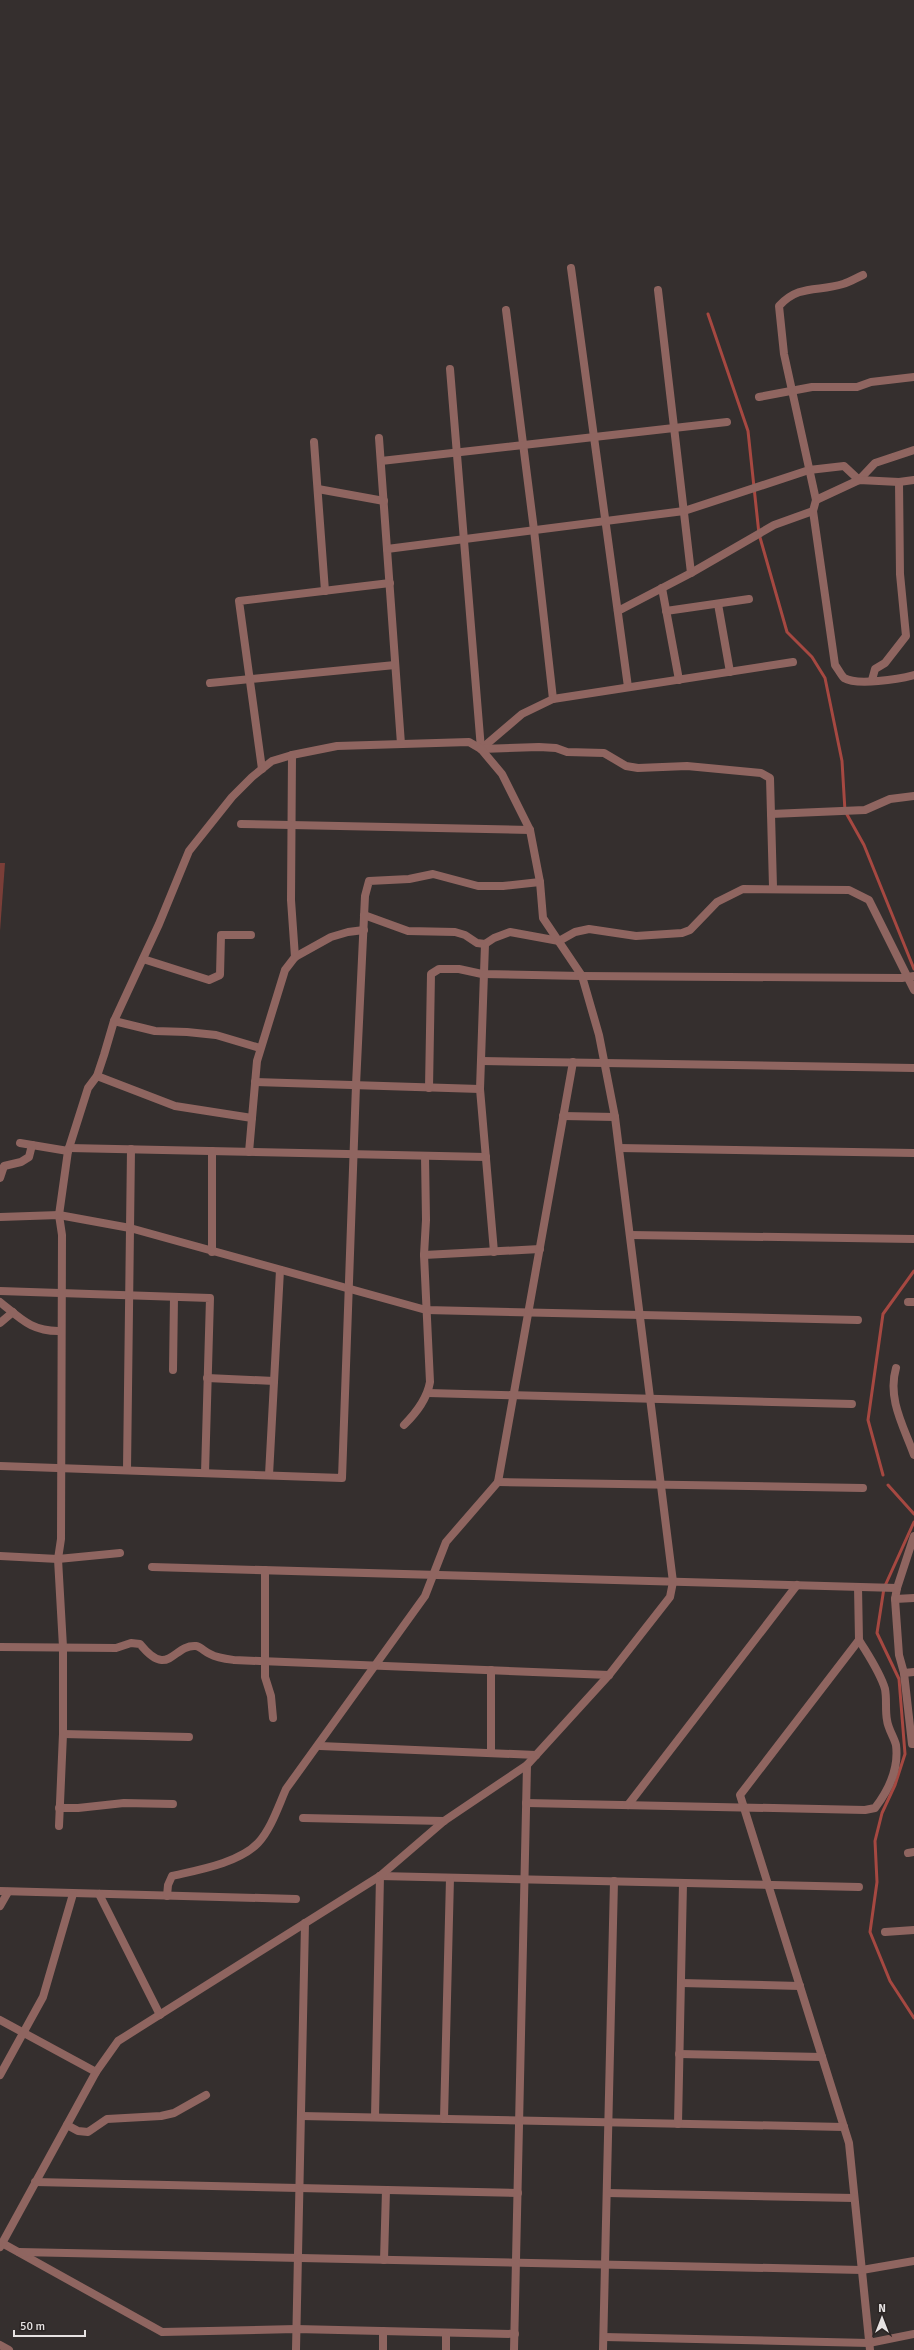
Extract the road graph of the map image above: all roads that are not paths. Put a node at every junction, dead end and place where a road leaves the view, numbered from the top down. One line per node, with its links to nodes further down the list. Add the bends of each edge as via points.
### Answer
1 (571, 268): 11 (street)
2 (863, 275): 7 (street, via 843,284 801,291 787,297 779,306 784,354)
3 (658, 290): 10 (street)
4 (506, 310): 14 (street)
5 (450, 369): 16 (street)
6 (914, 377): 7 (street, via 870,382 858,387 812,387)
7 (792, 391): 8 (street); 18 (street)
8 (759, 397)
9 (728, 422): 10 (street)
10 (674, 428): 11 (street); 25 (street)
11 (594, 437): 14 (street); 27 (street)
12 (379, 438): 17 (street)
13 (314, 442): 22 (street)
14 (523, 445): 16 (street); 28 (street)
15 (914, 450): 19 (street, via 875,463)
16 (456, 452): 17 (street); 29 (street)
17 (381, 461): 24 (street)
18 (808, 470): 19 (street, via 844,466); 23 (street); 25 (street)
19 (859, 480): 21 (street); 23 (street)
20 (914, 480): 21 (street)
21 (899, 482): 45 (street, via 900,574 906,636 886,663 875,669)
22 (318, 489): 24 (street); 34 (street)
23 (816, 500): 26 (street)
24 (384, 501): 30 (street)
25 (684, 511): 27 (street); 31 (street)
26 (813, 511): 31 (street, via 774,525); 45 (street, via 835,665 844,677 855,682)
27 (606, 521): 28 (street); 37 (street)
28 (534, 530): 29 (street); 48 (street)
29 (464, 539): 30 (street); 50 (street)
30 (387, 549): 32 (street)
31 (691, 573): 33 (street)
32 (390, 583): 34 (street); 40 (street)
33 (662, 588): 37 (street); 38 (street)
34 (325, 591): 43 (street, via 239,601)
35 (749, 599): 36 (street)
36 (718, 604): 38 (street); 41 (street)
37 (618, 611): 47 (street)
38 (666, 611): 44 (street)
39 (793, 662): 41 (street)
40 (395, 665): 43 (street); 49 (street)
41 (730, 672): 44 (street)
42 (914, 675): 45 (street, via 891,680)
43 (250, 679): 46 (street); 52 (street)
44 (679, 680): 47 (street)
45 (872, 680)
46 (210, 683)
47 (628, 687): 48 (street)
48 (553, 699): 50 (street, via 522,714)
49 (401, 744): 50 (street, via 469,742); 51 (street, via 337,746)
50 (481, 749): 54 (street, via 556,748 567,752 604,753 626,766 687,766 761,773 770,778); 57 (street, via 502,774)
51 (292, 755): 52 (street, via 272,761); 56 (street)
52 (262, 769): 66 (street, via 232,797 188,851)
53 (914, 796): 54 (street, via 890,799 865,810)
54 (771, 814): 59 (street)
55 (241, 824): 56 (street)
56 (291, 825): 57 (street); 65 (street, via 290,900)
57 (530, 830): 58 (street)
58 (540, 882): 60 (street, via 478,886 433,874 409,879 369,881); 63 (street, via 543,918)
59 (773, 887): 63 (street, via 743,889 717,902 690,930 682,933 636,936 589,929 575,932); 69 (street, via 848,890 869,900)
60 (364, 915): 61 (street); 64 (street, via 408,931 455,932 477,943)
61 (364, 930): 65 (street, via 331,937); 79 (street)
62 (251, 935): 66 (street, via 221,935 220,975 209,980)
63 (559, 941): 64 (street, via 510,932); 68 (street)
64 (485, 944): 67 (street)
65 (295, 957): 72 (street, via 285,970)
66 (143, 959): 71 (street)
67 (482, 974): 68 (street); 73 (street); 80 (street, via 459,969 439,969 431,974)
68 (582, 976): 69 (street); 75 (street, via 599,1035)
69 (911, 976): 70 (street)
70 (914, 990)
71 (114, 1021): 72 (street, via 155,1031 216,1035); 77 (street)
72 (260, 1048): 78 (street)
73 (482, 1061): 74 (street); 81 (street)
74 (573, 1062): 75 (street); 82 (street)
75 (604, 1063): 76 (street); 83 (street)
76 (914, 1068)
77 (97, 1076): 84 (street, via 176,1106); 89 (street, via 88,1088)
78 (255, 1082): 79 (street); 84 (street)
79 (356, 1085): 80 (street); 93 (street)
80 (429, 1088): 81 (street)
81 (480, 1089): 95 (street)
82 (563, 1116): 83 (street); 102 (street)
83 (615, 1117): 87 (street)
84 (252, 1118): 91 (street)
85 (20, 1143): 86 (street)
86 (32, 1145): 89 (street); 96 (street, via 29,1157 22,1162 4,1166)
87 (619, 1148): 92 (street); 100 (street)
88 (130, 1149): 89 (street); 90 (street); 99 (street)
89 (69, 1150): 97 (street)
90 (212, 1151): 91 (street); 103 (street)
91 (249, 1152): 93 (street)
92 (914, 1153)
93 (354, 1154): 94 (street); 107 (street)
94 (425, 1156): 95 (street); 105 (street)
95 (486, 1157): 104 (street)
96 (0, 1178)
97 (59, 1215): 98 (street); 99 (street); 109 (street, via 62,1235)
98 (0, 1217)
99 (130, 1228): 103 (street); 110 (street)
100 (630, 1235): 101 (street); 116 (street)
101 (914, 1239)
102 (540, 1249): 104 (street); 115 (street)
103 (212, 1252): 106 (street)
104 (494, 1252): 105 (street)
105 (424, 1255): 113 (street)
106 (280, 1270): 107 (street); 123 (street)
107 (350, 1288): 113 (street); 134 (street, via 342,1478)
108 (0, 1291): 109 (street)
109 (61, 1293): 110 (street); 119 (street)
110 (129, 1296): 111 (street); 132 (street)
111 (174, 1297): 121 (street); 122 (street, via 210,1298)
112 (0, 1302): 114 (street)
113 (426, 1310): 115 (street); 124 (street, via 430,1382)
114 (13, 1312): 118 (street); 119 (street, via 46,1332)
115 (529, 1312): 116 (street); 125 (street)
116 (640, 1315): 117 (street); 126 (street)
117 (858, 1320)
118 (0, 1323)
119 (61, 1331): 131 (street)
120 (896, 1368): 129 (street, via 893,1378 898,1419)
121 (173, 1370)
122 (207, 1378): 123 (street); 133 (street)
123 (274, 1381): 134 (street)
124 (428, 1393): 125 (street); 128 (street)
125 (514, 1395): 126 (street); 135 (street)
126 (650, 1399): 127 (street); 136 (street)
127 (852, 1404)
128 (404, 1425)
129 (914, 1454)
130 (0, 1466): 131 (street)
131 (62, 1468): 132 (street); 141 (street, via 62,1539)
132 (127, 1470): 133 (street)
133 (205, 1473): 134 (street)
134 (268, 1475)
135 (498, 1482): 136 (street); 144 (street, via 446,1542)
136 (661, 1484): 137 (street); 145 (street)
137 (863, 1488)
138 (914, 1536): 148 (street)
139 (120, 1553): 141 (street)
140 (0, 1556): 141 (street)
141 (58, 1559): 153 (street)
142 (152, 1567): 143 (street)
143 (265, 1570): 144 (street); 154 (street)
144 (434, 1575): 145 (street); 155 (street, via 425,1596)
145 (673, 1582): 146 (street); 159 (street, via 670,1596)
146 (797, 1585): 147 (street); 170 (street)
147 (858, 1587): 148 (street); 151 (street)
148 (897, 1588): 150 (street)
149 (914, 1598): 150 (street)
150 (896, 1599): 158 (street, via 898,1655)
151 (858, 1640): 172 (street, via 740,1795); 172 (street, via 882,1679 888,1726 896,1744 895,1768 884,1796 875,1808 865,1810)
152 (0, 1647): 153 (street)
153 (63, 1647): 154 (street, via 116,1648 131,1643 140,1644 156,1658 166,1660 183,1648 198,1646 218,1658); 161 (street)
154 (265, 1660): 155 (street); 160 (street, via 265,1677 271,1696)
155 (377, 1665): 156 (street); 164 (street)
156 (491, 1670): 159 (street); 165 (street)
157 (914, 1672): 158 (street)
158 (904, 1673): 163 (street)
159 (609, 1675): 166 (street)
160 (273, 1718)
161 (63, 1734): 162 (street); 171 (street)
162 (189, 1737)
163 (914, 1744)
164 (320, 1746): 165 (street); 186 (street, via 286,1789 272,1821 258,1843 244,1854 205,1869 172,1876)
165 (491, 1753): 166 (street)
166 (536, 1755): 167 (street)
167 (527, 1765): 168 (street); 174 (street)
168 (526, 1802): 170 (street); 178 (street)
169 (173, 1804): 171 (street, via 124,1803)
170 (628, 1805): 172 (street)
171 (60, 1808): 175 (street)
172 (744, 1809): 181 (street)
173 (303, 1818): 174 (street)
174 (444, 1822): 176 (street)
175 (59, 1826)
176 (380, 1876): 177 (street); 189 (street); 203 (street)
177 (450, 1878): 178 (street); 204 (street)
178 (525, 1880): 179 (street); 205 (street)
179 (614, 1881): 180 (street); 206 (street)
180 (683, 1883): 181 (street); 192 (street)
181 (768, 1885): 182 (street); 193 (street)
182 (858, 1887)
183 (4, 1892): 184 (street); 188 (street)
184 (73, 1894): 185 (street); 196 (street, via 43,1997)
185 (100, 1894): 186 (street); 194 (street)
186 (167, 1896): 187 (street)
187 (296, 1899)
188 (0, 1906)
189 (305, 1924): 194 (street); 202 (street)
190 (914, 1930): 191 (street)
191 (885, 1932)
192 (681, 1983): 193 (street); 197 (street)
193 (800, 1986): 198 (street)
194 (160, 2015): 199 (street, via 118,2041)
195 (0, 2020): 196 (street)
196 (24, 2033): 199 (street); 200 (street)
197 (679, 2054): 198 (street); 207 (street)
198 (822, 2057): 209 (street)
199 (96, 2072): 208 (street)
200 (0, 2075)
201 (206, 2094): 208 (street, via 174,2113 161,2116 107,2118 88,2132 78,2131)
202 (301, 2116): 203 (street); 211 (street)
203 (375, 2117): 204 (street)
204 (444, 2119): 205 (street)
205 (519, 2120): 206 (street); 213 (street)
206 (608, 2122): 207 (street); 214 (street)
207 (678, 2124): 209 (street)
208 (67, 2125): 210 (street)
209 (844, 2127): 215 (street, via 849,2143)
210 (35, 2182): 211 (street); 216 (street)
211 (299, 2188): 212 (street); 218 (street)
212 (386, 2190): 213 (street); 219 (street)
213 (518, 2193): 221 (street)
214 (607, 2193): 215 (street); 222 (street)
215 (854, 2198): 223 (street)
216 (1, 2245): 217 (street)
217 (19, 2252): 218 (street); 224 (street, via 162,2332)
218 (298, 2258): 219 (street); 224 (street)
219 (384, 2260): 221 (street)
220 (914, 2261): 223 (street)
221 (516, 2263): 222 (street); 227 (street)
222 (605, 2265): 223 (street); 229 (street)
223 (862, 2270): 231 (street)
224 (296, 2329): 225 (street); 233 (street)
225 (383, 2331): 226 (street); 234 (street)
226 (446, 2332): 227 (street); 235 (street)
227 (515, 2334): 236 (street)
228 (914, 2334): 231 (street)
229 (604, 2337): 231 (street); 237 (street)
230 (0, 2345): 232 (street)
231 (869, 2346)
232 (9, 2350)
233 (296, 2350)
234 (383, 2350)
235 (446, 2350)
236 (514, 2350)
237 (603, 2350)

